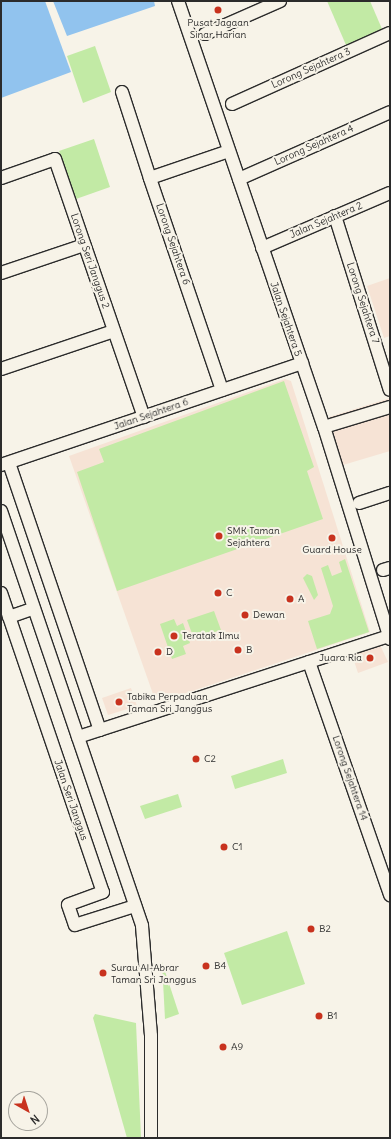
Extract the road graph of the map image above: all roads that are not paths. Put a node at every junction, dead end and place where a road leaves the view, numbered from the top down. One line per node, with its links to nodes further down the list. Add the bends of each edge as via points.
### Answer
1 (178, 1): 8 (street, Jalan Sejahtera 5)
2 (280, 1): 4 (street)
3 (390, 33): 6 (street, Lorong Sejahtera 3)
4 (205, 34)
5 (122, 92): 10 (street, Lorong Sejahtera 6)
6 (232, 104)
7 (390, 112): 11 (street, Lorong Sejahtera 4)
8 (229, 151): 10 (street); 11 (street, Jalan Sejahtera 5)
9 (2, 173): 14 (street, Lorong Seri Janggus 2, via 55,159)
10 (150, 178): 20 (street, Lorong Sejahtera 6)
11 (239, 179): 15 (street, Jalan Sejahtera 5)
12 (390, 193): 13 (street, Jalan Sejahtera 2)
13 (335, 216): 15 (street, Jalan Sejahtera 2); 21 (street, Lorong Sejahtera 7)
14 (84, 245): 16 (street); 17 (street, Lorong Seri Janggus 2)
15 (262, 248): 18 (street, Jalan Sejahtera 5)
16 (1, 272)
17 (114, 332): 19 (street); 23 (street, Lorong Seri Janggus 2)
18 (302, 363): 20 (street, Jalan Sejahtera 6); 24 (street, Jalan Sejahtera 5)
19 (1, 369)
20 (222, 390): 23 (street, Jalan Sejahtera 6)
21 (390, 390)
22 (390, 407): 24 (street)
23 (144, 417): 25 (street, Jalan Sejahtera 6)
24 (324, 427): 32 (street, Jalan Sejahtera 5)
25 (5, 464): 34 (street)
26 (390, 493): 27 (street)
27 (358, 503)
28 (1, 511): 30 (street)
29 (1, 593): 31 (street, Jalan Seri Janggus)
30 (32, 609): 31 (street); 35 (street)
31 (9, 617): 37 (street, Jalan Seri Janggus, via 103,892 68,905 75,925)
32 (389, 637): 33 (street)
33 (310, 662): 34 (street); 36 (street, Lorong Sejahtera 14)
34 (100, 730): 35 (street)
35 (78, 738): 37 (street)
36 (390, 895)
37 (135, 906): 38 (street, via 146,957 151,1036)
38 (151, 1138)

